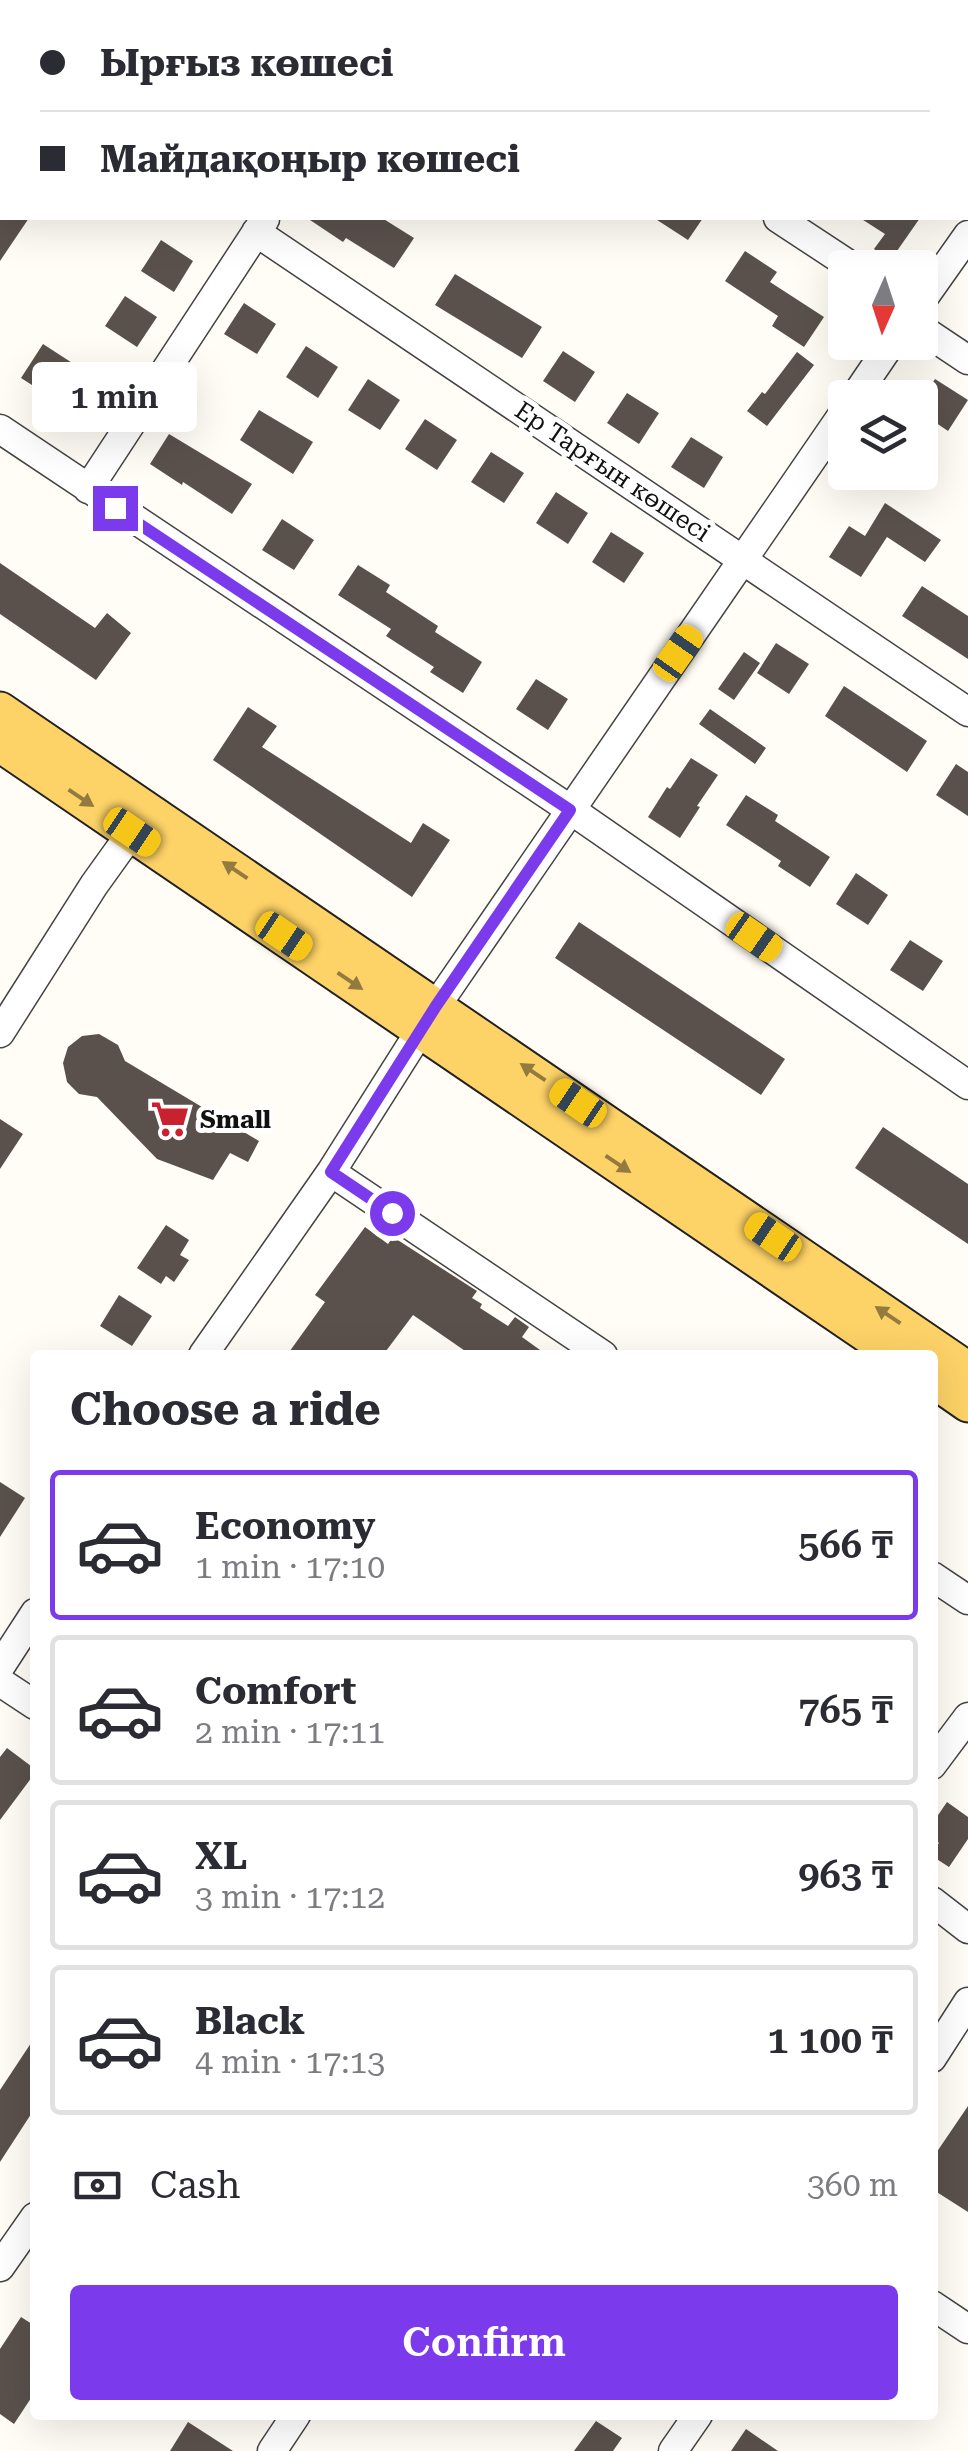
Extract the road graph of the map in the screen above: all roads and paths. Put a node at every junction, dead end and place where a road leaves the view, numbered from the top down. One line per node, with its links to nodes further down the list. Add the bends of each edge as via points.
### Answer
1 (781, 220): 4 (street)
2 (261, 225): 10 (street); 11 (street, Ер Тарғын көшесі)
3 (968, 235): 5 (street)
4 (828, 251)
5 (938, 278)
6 (938, 340): 7 (street)
7 (968, 360)
8 (0, 429): 10 (street)
9 (828, 436): 11 (street)
10 (88, 490): 15 (street)
11 (743, 559): 13 (street, Ер Тарғын көшесі); 15 (street)
12 (0, 710): 17 (main road, one-way to 12)
13 (968, 712)
14 (0, 744): 16 (main road, one-way to 16)
15 (570, 810): 17 (street); 19 (street)
16 (132, 832): 17 (main road, one-way to 17); 18 (street)
17 (429, 1018): 20 (street); 23 (main road, one-way to 23); 24 (main road, one-way to 17)
18 (0, 1033)
19 (968, 1086)
20 (331, 1172): 21 (street); 22 (street)
21 (206, 1350)
22 (596, 1350)
23 (890, 1350)
24 (937, 1350)
25 (938, 1350): 26 (main road, one-way to 25)
26 (968, 1370)
27 (938, 1383): 28 (main road)
28 (968, 1404)
29 (938, 1580): 30 (street)
30 (968, 1600)
31 (30, 1621): 32 (street)
32 (0, 1667)
33 (0, 1682): 34 (street)
34 (30, 1703)
35 (968, 1717): 36 (street)
36 (938, 1757)
37 (938, 1906): 38 (street)
38 (968, 1929)
39 (968, 2002): 40 (street)
40 (938, 2049)
41 (30, 2223): 42 (street)
42 (0, 2268)
43 (938, 2309): 44 (street)
44 (968, 2329)
45 (293, 2420): 47 (street)
46 (695, 2420): 48 (street)
47 (272, 2451)
48 (674, 2451)

